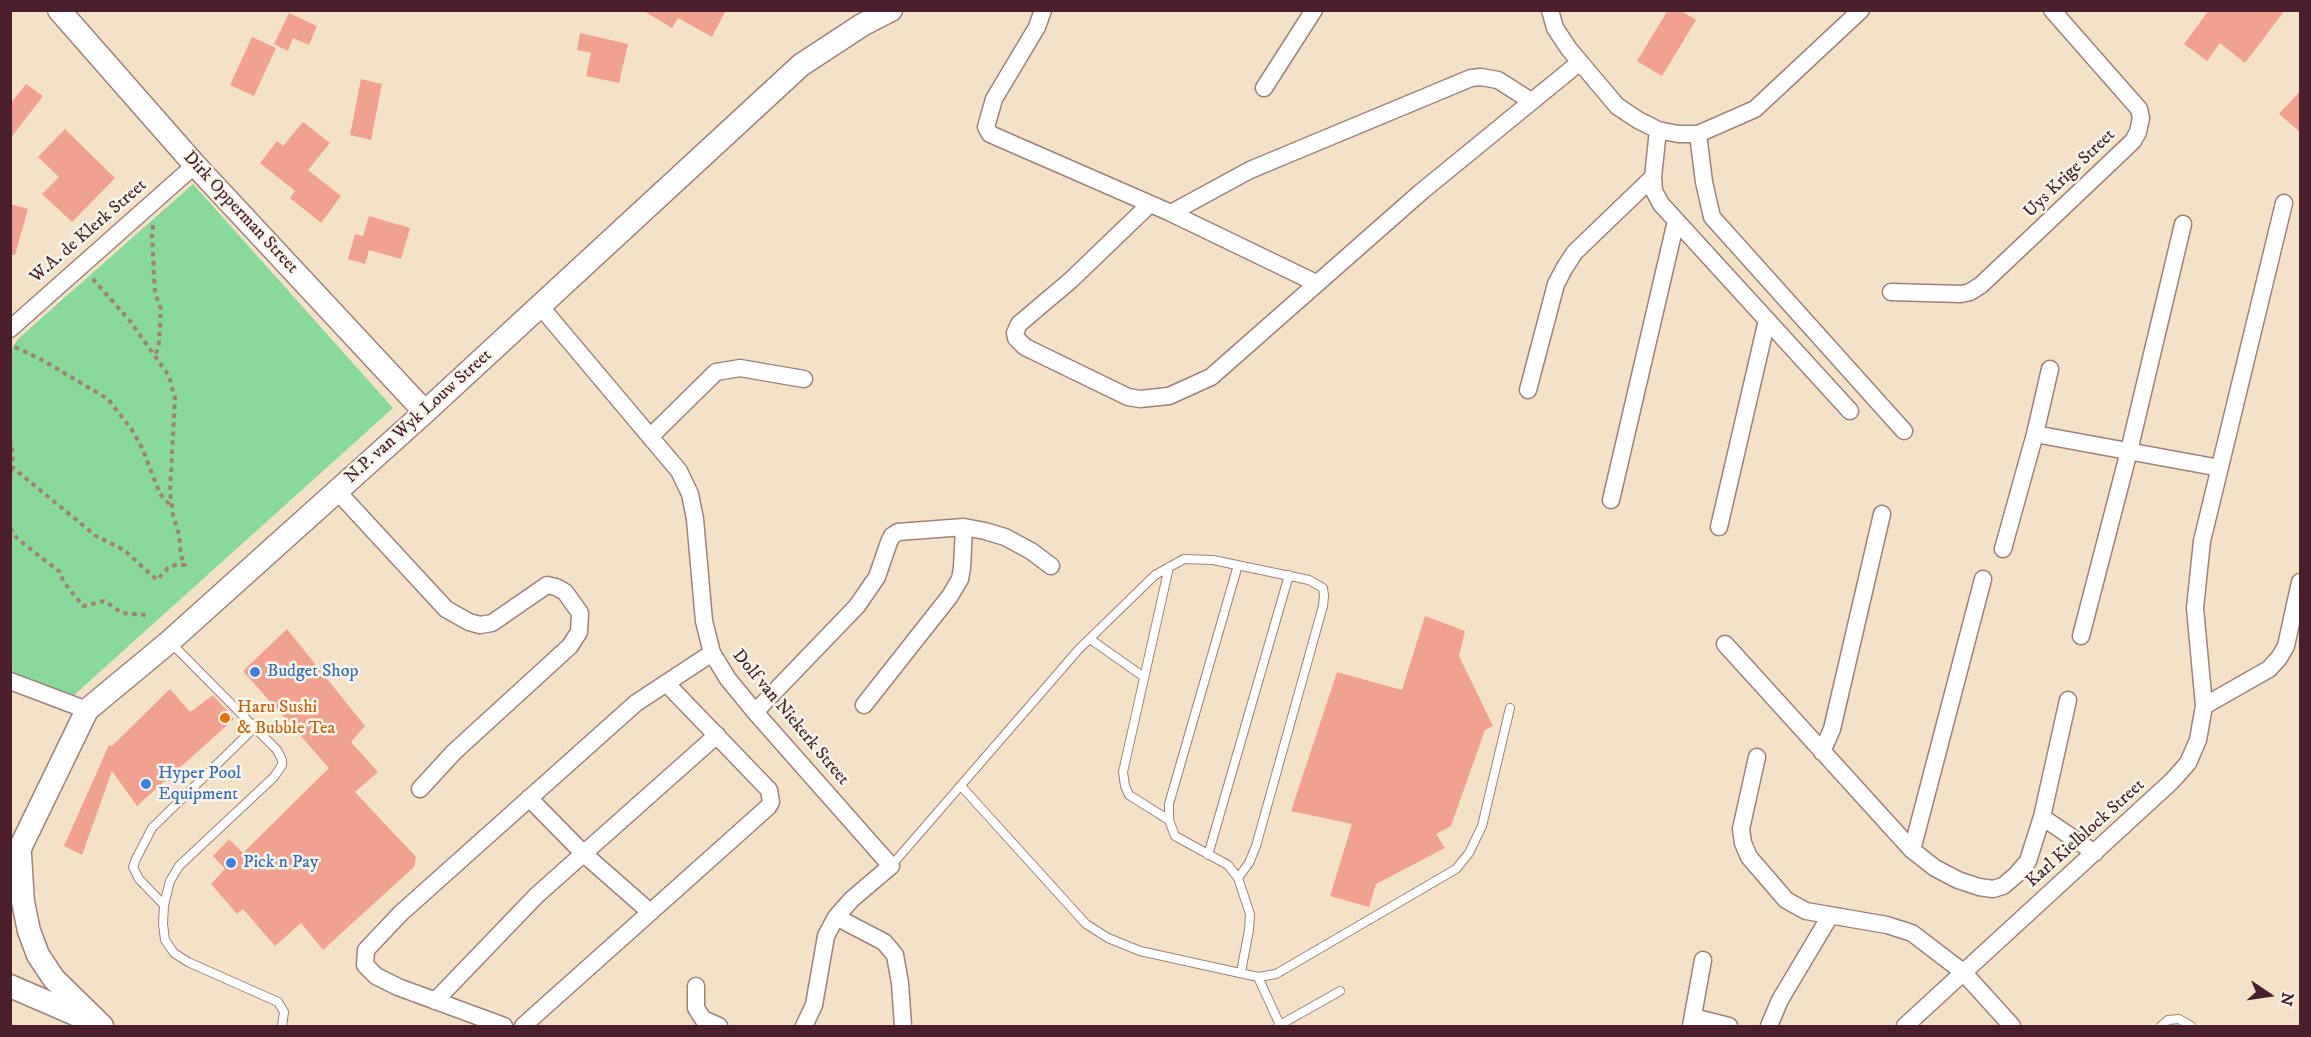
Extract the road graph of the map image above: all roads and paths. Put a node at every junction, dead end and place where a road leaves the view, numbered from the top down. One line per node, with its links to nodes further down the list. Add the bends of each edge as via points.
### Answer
1 (60, 10): 13 (street, Dirk Opperman Street)
2 (891, 10): 24 (street, N.P. van Wyk Louw Street, via 801,65)
3 (1043, 10): 16 (street, via 994,99 986,127 1000,140)
4 (1314, 10): 9 (street)
5 (1550, 10): 8 (street, via 1555,28)
6 (1862, 10): 12 (street, via 1755,109)
7 (2052, 10): 23 (street, Uys Krige Street, via 2139,109 2141,118 2133,141 1970,292)
8 (1580, 62): 10 (street); 11 (street, via 1617,105)
9 (1264, 88)
10 (1532, 101): 17 (street, via 1498,80 1471,78 1250,170); 22 (street)
11 (1658, 130): 12 (street); 14 (street)
12 (1698, 134): 34 (street, via 1712,217)
13 (195, 165): 26 (street, W.A. de Klerk Street); 33 (street, Dirk Opperman Street)
14 (1653, 177): 19 (street, via 1654,191); 31 (street, via 1575,252 1565,267 1556,284)
15 (2284, 203): 40 (street, Karl Kielblock Street)
16 (1150, 204): 17 (street); 22 (street, via 1019,324 1015,333 1022,346 1128,397 1169,396 1211,377)
17 (1171, 213): 22 (street)
18 (154, 217): 28 (path, via 154,284 160,309)
19 (1676, 221): 25 (street); 43 (street)
20 (2182, 224): 38 (street)
21 (90, 276): 28 (path)
22 (1316, 283)
23 (1891, 292)
24 (540, 306): 33 (street, N.P. van Wyk Louw Street); 36 (street, Dolf van Niekerk Street)
25 (1767, 320): 32 (street); 47 (street)
26 (12, 325)
27 (15, 347): 44 (path, via 108,399 137,439 160,494)
28 (156, 355): 44 (path, via 169,376 175,398)
29 (2050, 369): 35 (street)
30 (804, 379): 36 (street, via 740,368 716,372)
31 (1528, 390)
32 (1850, 411)
33 (425, 412): 42 (street, N.P. van Wyk Louw Street)
34 (1904, 431)
35 (2035, 434): 38 (street); 49 (street)
36 (650, 437): 61 (street, Dolf van Niekerk Street, via 679,471 690,494 704,621)
37 (10, 438): 39 (path)
38 (2129, 451): 40 (street); 57 (street)
39 (12, 467): 41 (path); 44 (path, via 96,536 124,550 157,580 168,568 185,565)
40 (2220, 468): 67 (street, Karl Kielblock Street, via 2202,541 2195,608)
41 (10, 481)
42 (338, 490): 59 (street, N.P. van Wyk Louw Street); 76 (street, via 446,609 469,622 492,622 548,585 565,592 580,613 579,632 570,646 453,752)
43 (1611, 500)
44 (172, 507)
45 (1882, 514): 73 (street, via 1832,729)
46 (964, 527): 51 (street, via 1005,537); 66 (street, via 960,579); 70 (street, via 912,529 892,536 877,577 857,606)
47 (1719, 527)
48 (10, 528): 56 (path, via 60,572 83,606 104,601 122,613)
49 (2003, 549)
50 (1238, 565): 52 (lane, via 1184,559); 53 (lane); 79 (lane, via 1169,804)
51 (1051, 566)
52 (1169, 567): 58 (lane, via 1155,575); 62 (lane)
53 (1289, 575): 84 (lane); 87 (lane, via 1323,588 1323,606 1256,846 1250,863)
54 (1983, 579): 81 (street)
55 (2301, 582): 67 (street, via 2286,646 2279,658 2269,669)
56 (146, 615)
57 (2080, 636)
58 (1090, 639): 62 (lane); 75 (lane)
59 (169, 642): 69 (street, N.P. van Wyk Louw Street); 71 (lane)
60 (1725, 644): 73 (street)
61 (712, 653): 64 (street); 70 (street, Dolf van Niekerk Street)
62 (1144, 677): 79 (lane, via 1123,772 1125,786 1129,795)
63 (10, 681): 69 (street)
64 (666, 683): 72 (street); 77 (street, via 636,703)
65 (2068, 700): 78 (street)
66 (864, 705)
67 (2204, 706): 82 (street, Karl Kielblock Street, via 2198,740 2188,763)
68 (1510, 708): 95 (lane, via 1482,826 1456,869 1276,974)
69 (87, 710): 80 (street, N.P. van Wyk Louw Street)
70 (755, 712): 85 (street, Dolf van Niekerk Street)
71 (255, 727): 88 (lane, via 280,756 279,771 179,866 170,881); 88 (lane, via 152,828 140,850 133,867)
72 (717, 735): 83 (street); 89 (street, via 769,790 771,802)
73 (1822, 752): 81 (street)
74 (1757, 756): 90 (street, via 1741,829 1749,857 1786,900 1806,911)
75 (961, 786): 85 (lane); 93 (lane, via 1086,924 1140,951)
76 (420, 789)
77 (529, 798): 83 (street); 99 (street, via 366,950 365,965 369,971)
78 (2042, 817): 81 (street, via 2028,861 2003,886 1993,889 1958,880); 82 (street)
79 (1169, 820): 84 (lane, via 1175,836)
80 (22, 844): 86 (street, N.P. van Wyk Louw Street); 102 (street, via 23,902 38,955 54,979)
81 (1912, 850)
82 (2095, 853): 94 (street, Karl Kielblock Street)
83 (584, 854): 89 (street); 99 (street, via 537,895)
84 (1208, 855): 87 (lane, via 1228,865)
85 (891, 866): 91 (street)
86 (10, 874)
87 (1238, 878): 93 (lane, via 1250,914)
88 (164, 905): 103 (lane, via 165,940 174,953 278,1002 284,1012)
89 (650, 912): 105 (street)
90 (1830, 916): 94 (street, via 1912,933); 111 (street)
91 (836, 917): 107 (street, via 826,936 814,1005); 108 (street, via 884,942 895,955)
92 (1703, 960): 101 (street)
93 (1241, 972): 95 (lane)
94 (1963, 972): 112 (street, Karl Kielblock Street); 113 (street)
95 (1258, 977): 109 (lane)
96 (10, 986): 100 (street)
97 (696, 986): 106 (street, via 696,1008 703,1019)
98 (1340, 991): 109 (lane)
99 (435, 1000): 104 (street)
100 (78, 1022): 102 (street)
101 (1692, 1022): 110 (street)
102 (103, 1026)
103 (282, 1026)
104 (504, 1026)
105 (523, 1026)
106 (719, 1026)
107 (804, 1026)
108 (903, 1026)
109 (1279, 1026)
110 (1730, 1026)
111 (1769, 1026)
112 (1905, 1026)
113 (2012, 1026)
114 (2161, 1026): 115 (lane, via 2168,1020 2179,1019)
115 (2191, 1026)

